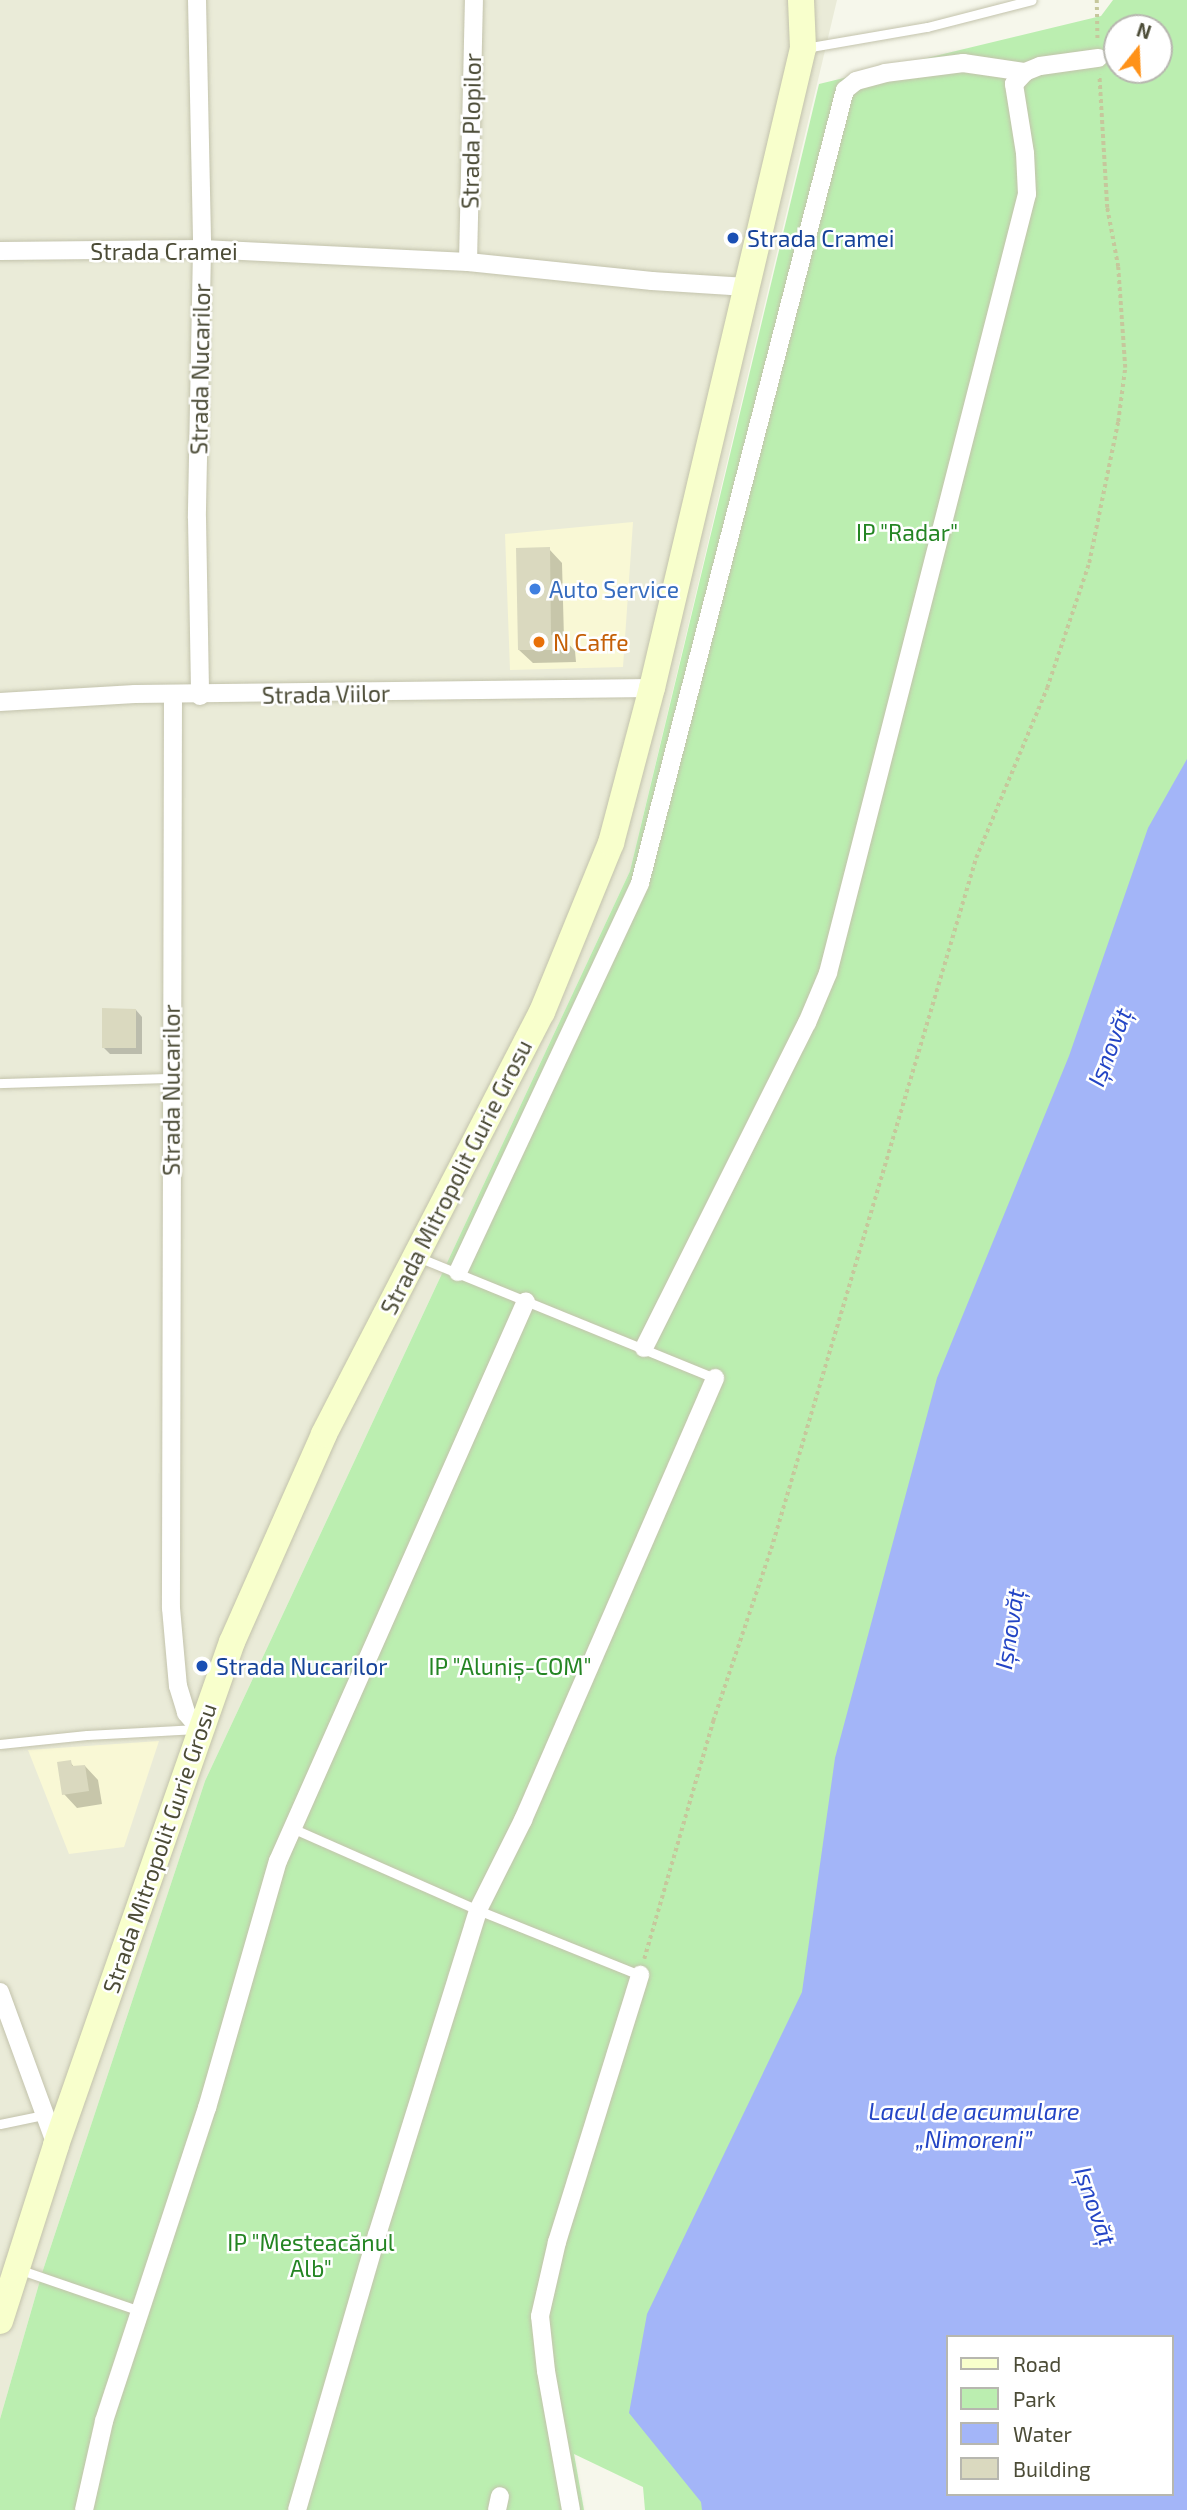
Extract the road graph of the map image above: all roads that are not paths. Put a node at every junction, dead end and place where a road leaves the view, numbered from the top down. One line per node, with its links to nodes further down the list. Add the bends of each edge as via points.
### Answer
1 (197, 0): 8 (street, Strada Nucarilor)
2 (474, 0): 10 (street, Strada Plopilor)
3 (801, 0): 5 (main road, Strada Mitropolit Gurie Grosu)
4 (1032, 0): 5 (lane, via 927,27)
5 (803, 48): 11 (main road, Strada Mitropolit Gurie Grosu)
6 (1098, 58): 7 (street)
7 (1025, 72): 19 (street, via 963,63 885,73 856,81 845,90 640,883); 21 (street, via 1014,83 1027,194 828,973)
8 (202, 249): 9 (street, Strada Cramei); 10 (street, Strada Cramei); 14 (street, Strada Nucarilor, via 197,518)
9 (0, 251)
10 (468, 262): 11 (street, Strada Cramei)
11 (747, 287): 12 (main road, Strada Mitropolit Gurie Grosu)
12 (652, 688): 14 (street, Strada Viilor); 18 (main road, Strada Mitropolit Gurie Grosu, via 611,843 580,925 542,1012)
13 (173, 696): 14 (street, Strada Viilor); 15 (street, Strada Viilor); 16 (street, Strada Nucarilor)
14 (200, 696)
15 (0, 702)
16 (171, 1078): 17 (lane); 23 (street, Strada Nucarilor, via 171,1608 178,1686 186,1713)
17 (0, 1083)
18 (415, 1256): 19 (lane); 23 (main road, Strada Mitropolit Gurie Grosu, via 324,1434 232,1642)
19 (458, 1272): 20 (lane)
20 (526, 1301): 21 (lane); 25 (street)
21 (644, 1348): 22 (lane)
22 (715, 1378): 26 (street, via 523,1820)
23 (200, 1729): 24 (lane); 31 (main road, Strada Mitropolit Gurie Grosu)
24 (0, 1744)
25 (295, 1829): 26 (lane); 33 (street, via 278,1861 207,2108)
26 (478, 1910): 27 (lane); 36 (street)
27 (640, 1975): 37 (street, via 556,2242 540,2316)
28 (0, 1992): 29 (street)
29 (44, 2115): 30 (lane); 31 (street)
30 (0, 2124)
31 (56, 2144): 32 (main road, Strada Mitropolit Gurie Grosu)
32 (17, 2269): 33 (lane); 34 (main road, Strada Mitropolit Gurie Grosu)
33 (140, 2311): 35 (street, via 104,2421)
34 (0, 2321)
35 (84, 2510)
36 (297, 2510)
37 (571, 2510)

